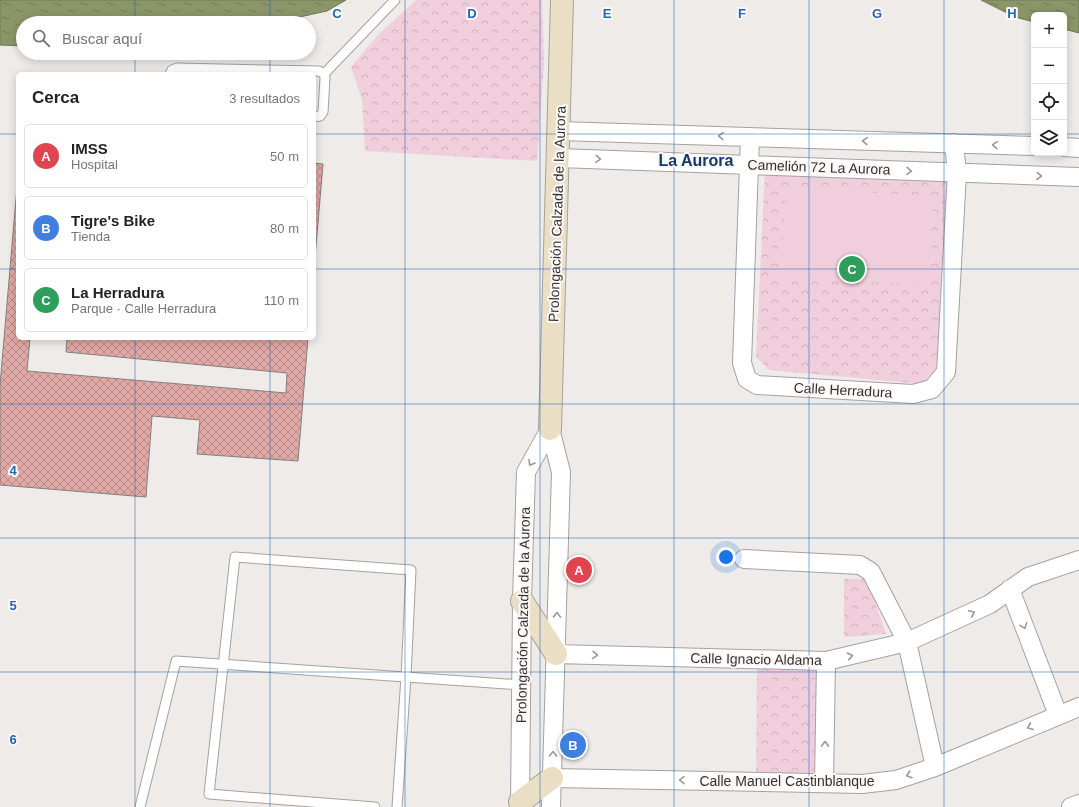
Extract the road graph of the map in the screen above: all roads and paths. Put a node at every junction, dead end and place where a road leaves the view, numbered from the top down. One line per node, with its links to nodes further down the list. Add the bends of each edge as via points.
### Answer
1 (395, 0): 4 (lane)
2 (562, 0): 6 (main road, Prolongación Calzada de la Aurora)
3 (171, 72): 4 (lane, via 177,68 320,71)
4 (324, 74): 5 (lane, via 323,112)
5 (316, 117)
6 (559, 130): 7 (street, Camelión 72 La Aurora, one-way to 6); 12 (main road, Prolongación Calzada de la Aurora)
7 (750, 137): 8 (street, Camelión 72 La Aurora, one-way to 7); 13 (street, Calle Herradura)
8 (954, 144): 9 (street, Camelión 72 La Aurora, one-way to 8); 14 (street, Calle Herradura)
9 (1031, 146)
10 (1067, 147): 11 (street)
11 (1079, 148)
12 (559, 158): 13 (street, Camelión 72 La Aurora, one-way to 13); 16 (main road, Prolongación Calzada de la Aurora)
13 (749, 165): 14 (street, Camelión 72 La Aurora, one-way to 14); 14 (street, Calle Herradura, via 742,363 747,379 757,385 913,394 932,389 946,372)
14 (957, 173): 15 (street, Camelión 72 La Aurora, one-way to 15)
15 (1079, 177)
16 (550, 429): 20 (street, Prolongación Calzada de la Aurora, one-way to 20, via 526,472); 22 (street, Prolongación Calzada de la Aurora, one-way to 16, via 561,472)
17 (744, 559): 21 (street, via 860,565 871,572)
18 (1079, 560): 19 (street, Calle Ignacio Aldama, via 1028,578)
19 (1010, 589): 21 (street, Calle Ignacio Aldama, one-way to 19, via 990,604); 28 (street, one-way to 28)
20 (522, 601): 22 (main road); 26 (street, Prolongación Calzada de la Aurora)
21 (907, 642): 23 (street, Calle Ignacio Aldama, one-way to 21); 29 (street)
22 (556, 654): 23 (street, Calle Ignacio Aldama, one-way to 23); 30 (street, Prolongación Calzada de la Aurora, one-way to 22)
23 (826, 661): 31 (street, one-way to 23)
24 (224, 664): 25 (lane); 25 (lane, via 235,557 411,570); 34 (lane, via 176,661); 35 (lane, via 209,794)
25 (406, 677): 26 (lane); 36 (lane)
26 (521, 685): 33 (street, Prolongación Calzada de la Aurora)
27 (1079, 707): 28 (street, Calle Manuel Castinblanque)
28 (1058, 715): 29 (street, Calle Manuel Castinblanque, one-way to 29)
29 (935, 767): 31 (street, Calle Manuel Castinblanque, one-way to 31, via 896,780 862,784)
30 (552, 778): 31 (street, Calle Manuel Castinblanque, one-way to 30); 33 (main road); 37 (street, Prolongación Calzada de la Aurora)
31 (824, 783)
32 (1079, 804): 38 (street)
33 (520, 805)
34 (140, 807)
35 (375, 807)
36 (397, 807)
37 (551, 807)
38 (1071, 807)

